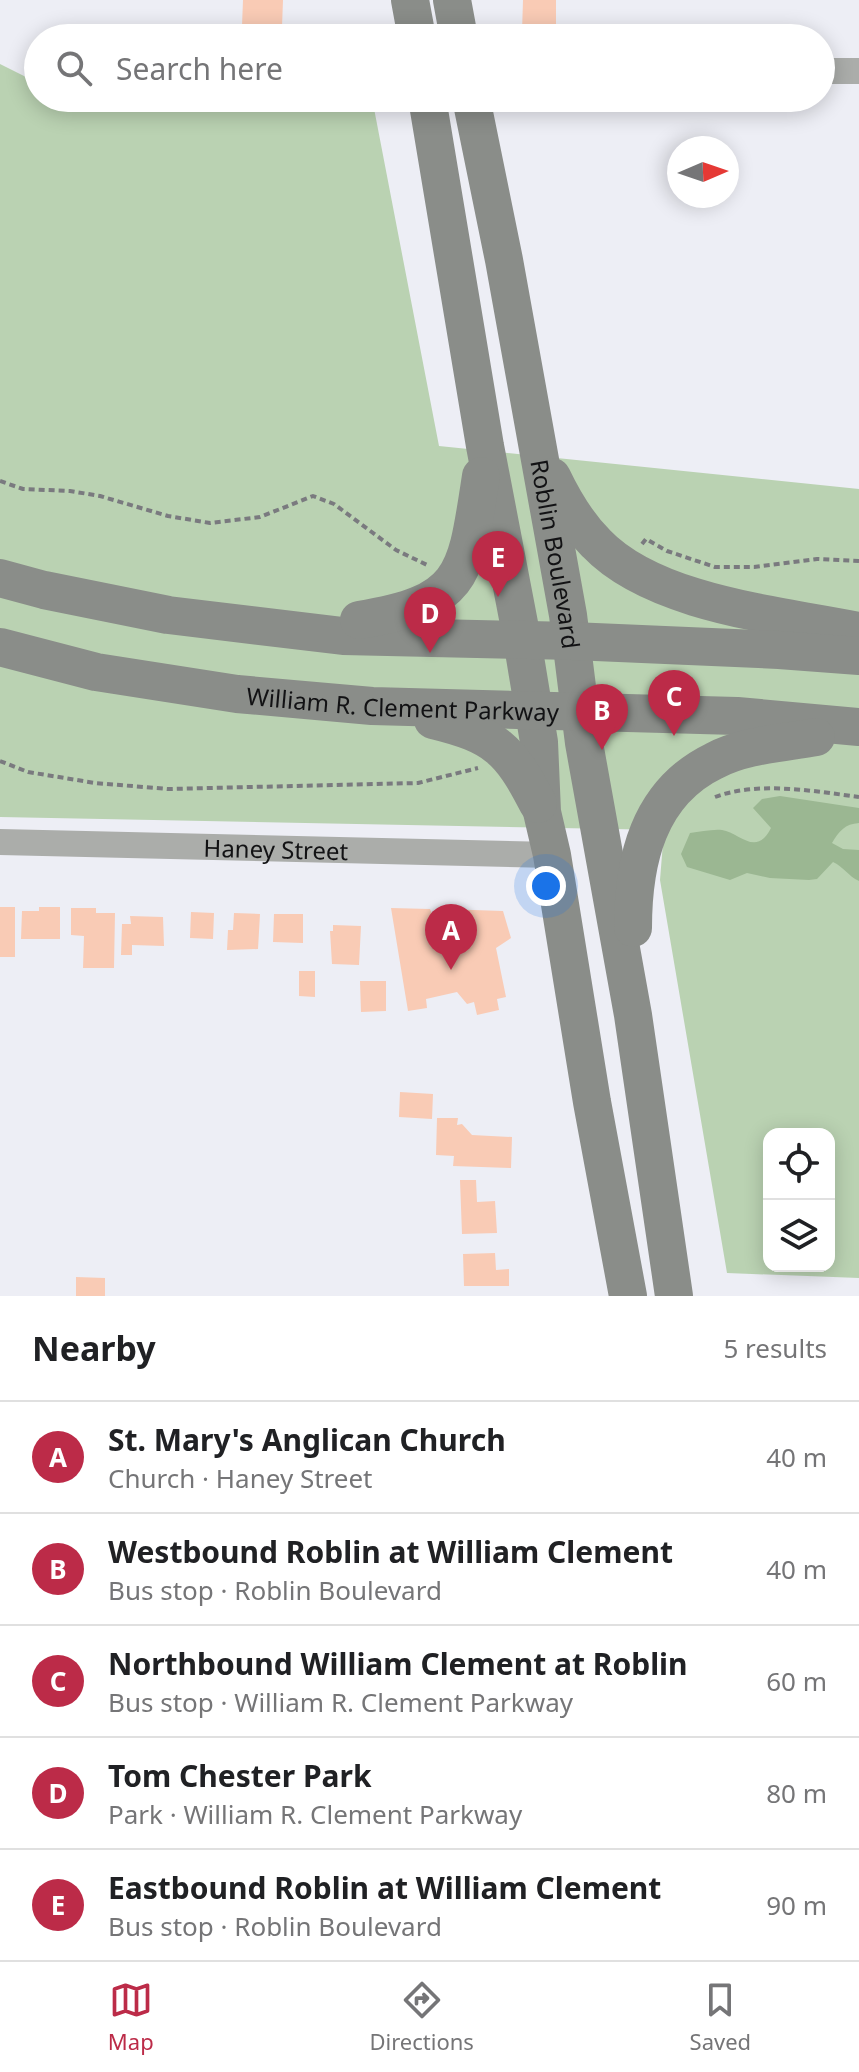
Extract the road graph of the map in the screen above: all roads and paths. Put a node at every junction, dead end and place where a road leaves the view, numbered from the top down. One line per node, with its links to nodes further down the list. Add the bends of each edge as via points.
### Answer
1 (410, 0): 3 (main road)
2 (452, 0): 4 (main road)
3 (414, 24)
4 (456, 24)
5 (835, 71): 6 (street)
6 (859, 71)
7 (429, 112): 9 (main road, Roblin Boulevard)
8 (474, 112): 10 (main road, Roblin Boulevard)
9 (485, 446): 15 (main road, via 470,547); 18 (main road, Roblin Boulevard)
10 (540, 452): 13 (main road, via 578,522 596,545); 19 (main road, Roblin Boulevard)
11 (0, 481): 15 (path, via 23,489 100,496 210,523 260,517 313,496 334,504 396,550)
12 (859, 561): 13 (path, via 715,567 646,539)
13 (625, 565): 17 (main road, via 670,589)
14 (0, 578): 16 (main road, via 168,615)
15 (453, 581): 16 (main road, via 441,594 410,610)
16 (294, 631): 18 (main road)
17 (859, 631)
18 (522, 639): 19 (main road); 23 (main road, Roblin Boulevard)
19 (572, 641): 21 (main road); 24 (main road, Roblin Boulevard)
20 (0, 647): 22 (main road, William R. Clement Parkway, via 155,683)
21 (859, 656)
22 (372, 706): 23 (main road, William R. Clement Parkway); 26 (main road, via 474,730)
23 (533, 708): 24 (main road, William R. Clement Parkway); 30 (main road, Roblin Boulevard)
24 (581, 711): 25 (main road, William R. Clement Parkway, via 737,716); 33 (main road, Roblin Boulevard)
25 (859, 728): 33 (main road, via 742,750 715,760 670,793 652,821 635,874)
26 (506, 752): 27 (path, via 498,763 418,783 187,789 95,783 28,772); 30 (main road)
27 (0, 761)
28 (859, 797): 29 (path, via 754,790)
29 (705, 800)
30 (542, 812): 32 (main road, Roblin Boulevard)
31 (0, 842): 32 (street, Haney Street)
32 (552, 855): 34 (main road, Roblin Boulevard)
33 (633, 1015): 35 (main road, Roblin Boulevard)
34 (628, 1296)
35 (674, 1296)

